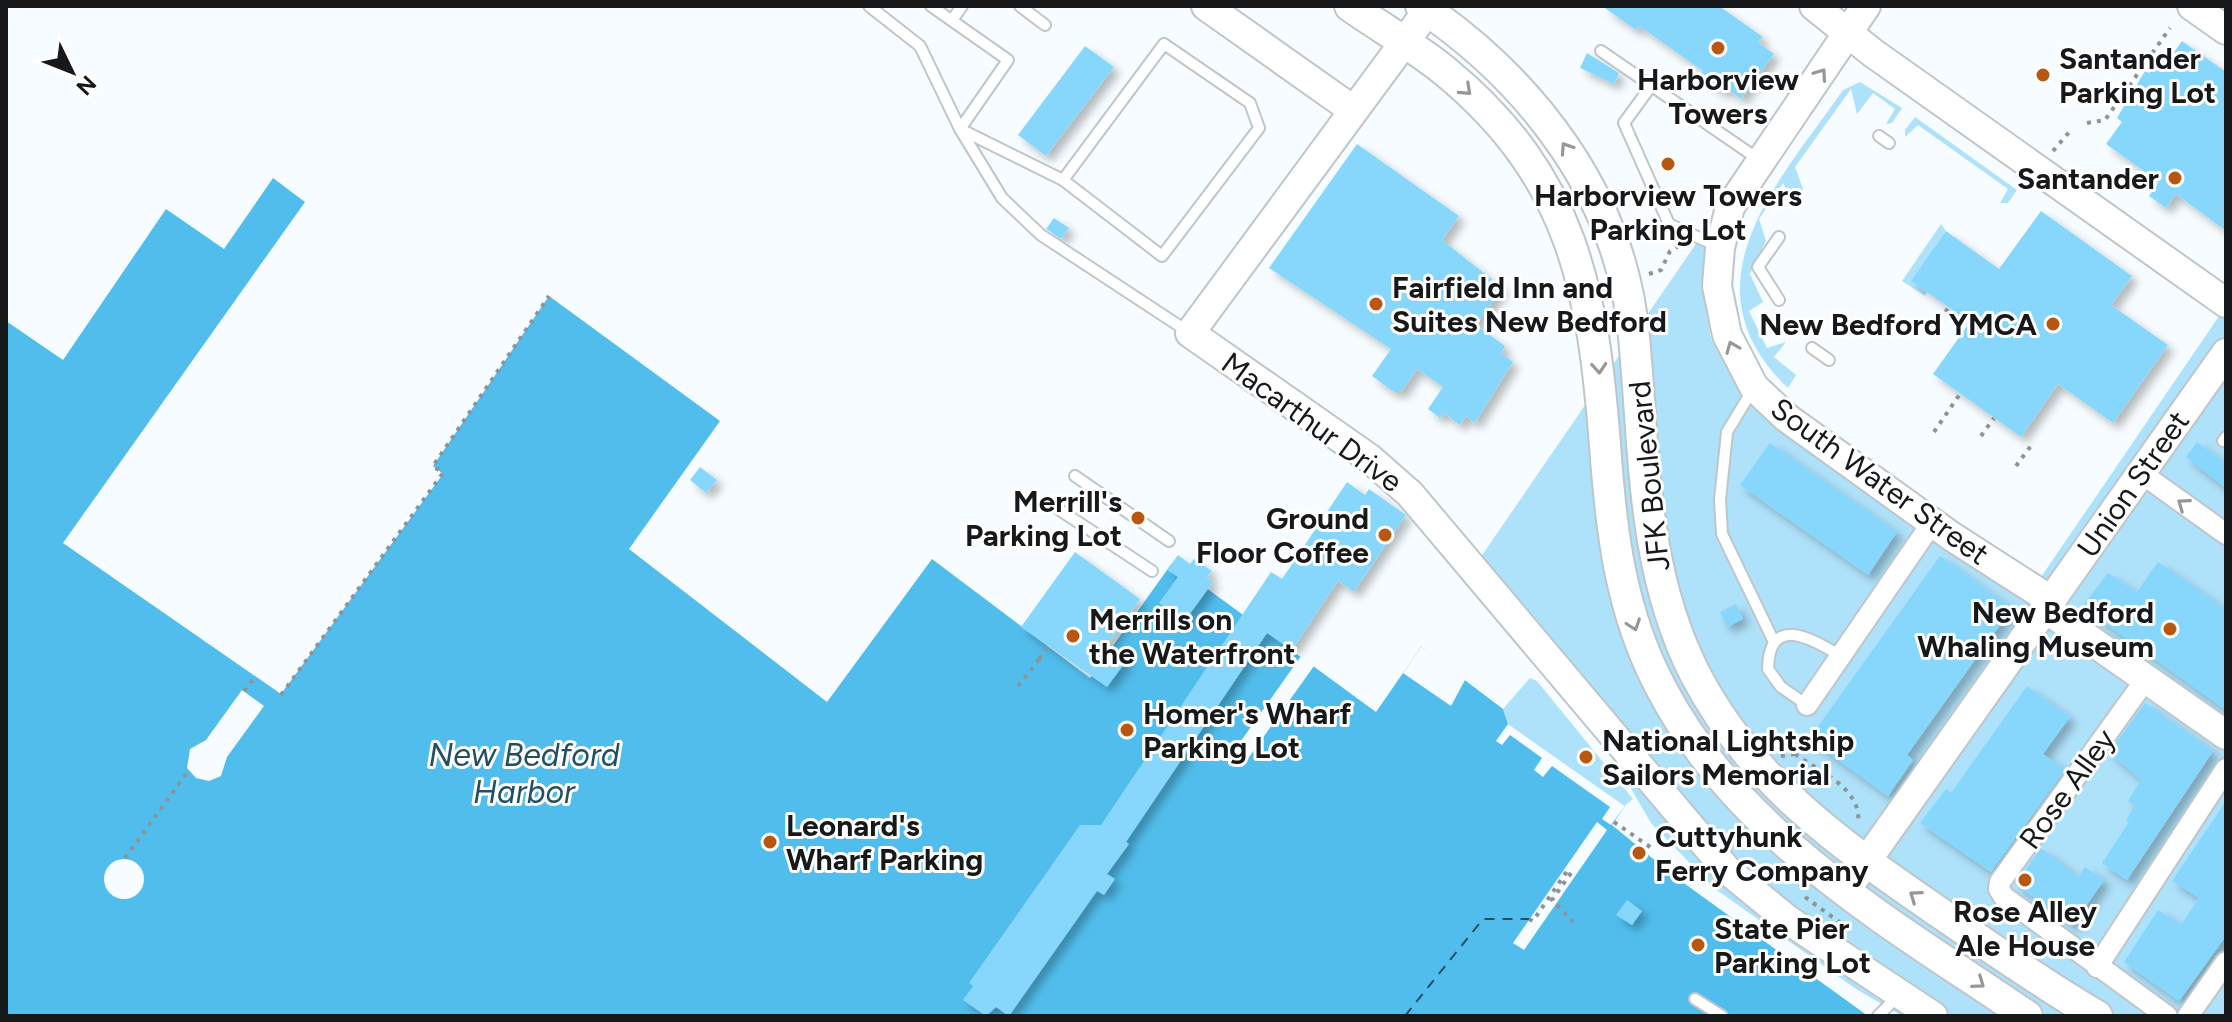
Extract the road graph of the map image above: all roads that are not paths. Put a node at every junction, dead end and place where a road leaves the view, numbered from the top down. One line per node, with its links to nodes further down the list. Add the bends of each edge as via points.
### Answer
1 (869, 6): 19 (lane, via 920,46)
2 (931, 6): 11 (lane)
3 (962, 6): 11 (lane)
4 (1020, 6): 12 (lane)
5 (1206, 6): 18 (main road)
6 (1350, 6): 15 (main road, JFK Boulevard)
7 (1814, 6): 14 (main road)
8 (1866, 6): 14 (main road, South Water Street)
9 (2192, 6): 13 (main road)
10 (1426, 8): 15 (main road, Macarthur Drive); 45 (main road, JFK Boulevard, one-way to 10, via 1770,780 1726,725 1694,670 1658,575 1646,508 1634,333 1619,264 1598,206 1574,160 1527,96)
11 (952, 20): 19 (lane, via 1008,60)
12 (1045, 25)
13 (2226, 30)
14 (1848, 33): 20 (main road, South Water Street, one-way to 14); 25 (main road)
15 (1404, 43): 18 (main road, Macarthur Drive); 46 (main road, JFK Boulevard, one-way to 46, via 1445,71 1511,138 1569,238 1598,354 1617,566 1660,686 1694,744 1732,793 1776,836)
16 (1601, 51): 17 (lane)
17 (1651, 86): 20 (lane); 23 (lane, via 1624,123 1669,224)
18 (1353, 110): 26 (main road, Macarthur Drive)
19 (960, 129): 21 (lane); 26 (lane, via 1002,198 1041,235)
20 (1760, 160): 23 (main road, South Water Street, via 1730,207)
21 (1063, 180): 21 (lane, via 1162,256 1259,128 1250,103 1164,44)
22 (1779, 237): 24 (lane, via 1758,267)
23 (1720, 248): 30 (main road, South Water Street, one-way to 23, via 1735,357 1724,323 1717,286)
24 (1779, 300)
25 (2226, 303)
26 (1190, 333): 49 (main road, Macarthur Drive, via 1369,458 1410,494 1703,845 1798,927)
27 (1812, 348): 29 (lane)
28 (2226, 353): 31 (main road, Union Street)
29 (1829, 360)
30 (1754, 387): 34 (main road, South Water Street, via 1802,430); 39 (lane, via 1727,432 1722,534)
31 (2141, 473): 35 (street, one-way to 31); 38 (main road, Union Street)
32 (1075, 476): 36 (lane)
33 (1046, 501): 37 (lane)
34 (1932, 523): 38 (main road, South Water Street); 40 (street)
35 (2226, 534)
36 (1169, 541)
37 (1152, 571)
38 (2049, 605): 41 (main road, South Water Street); 45 (main road, Union Street)
39 (1774, 642): 40 (lane, via 1799,634); 42 (lane, via 1768,669 1781,687)
40 (1841, 656): 42 (street)
41 (2146, 679): 43 (main road, South Water Street); 48 (street, Rose Alley, via 2000,882 2000,892 2008,900)
42 (1807, 705)
43 (2226, 735)
44 (2226, 769): 48 (street)
45 (1866, 863): 46 (main road, Union Street); 55 (main road, JFK Boulevard, one-way to 45)
46 (1846, 890): 54 (main road, JFK Boulevard, one-way to 54)
47 (2226, 962): 57 (street)
48 (2097, 967): 56 (street)
49 (1900, 995): 52 (lane); 53 (main road)
50 (1695, 999): 51 (lane)
51 (1722, 1016)
52 (1878, 1016)
53 (1933, 1016)
54 (2027, 1016)
55 (2097, 1016)
56 (2167, 1016)
57 (2188, 1016)

